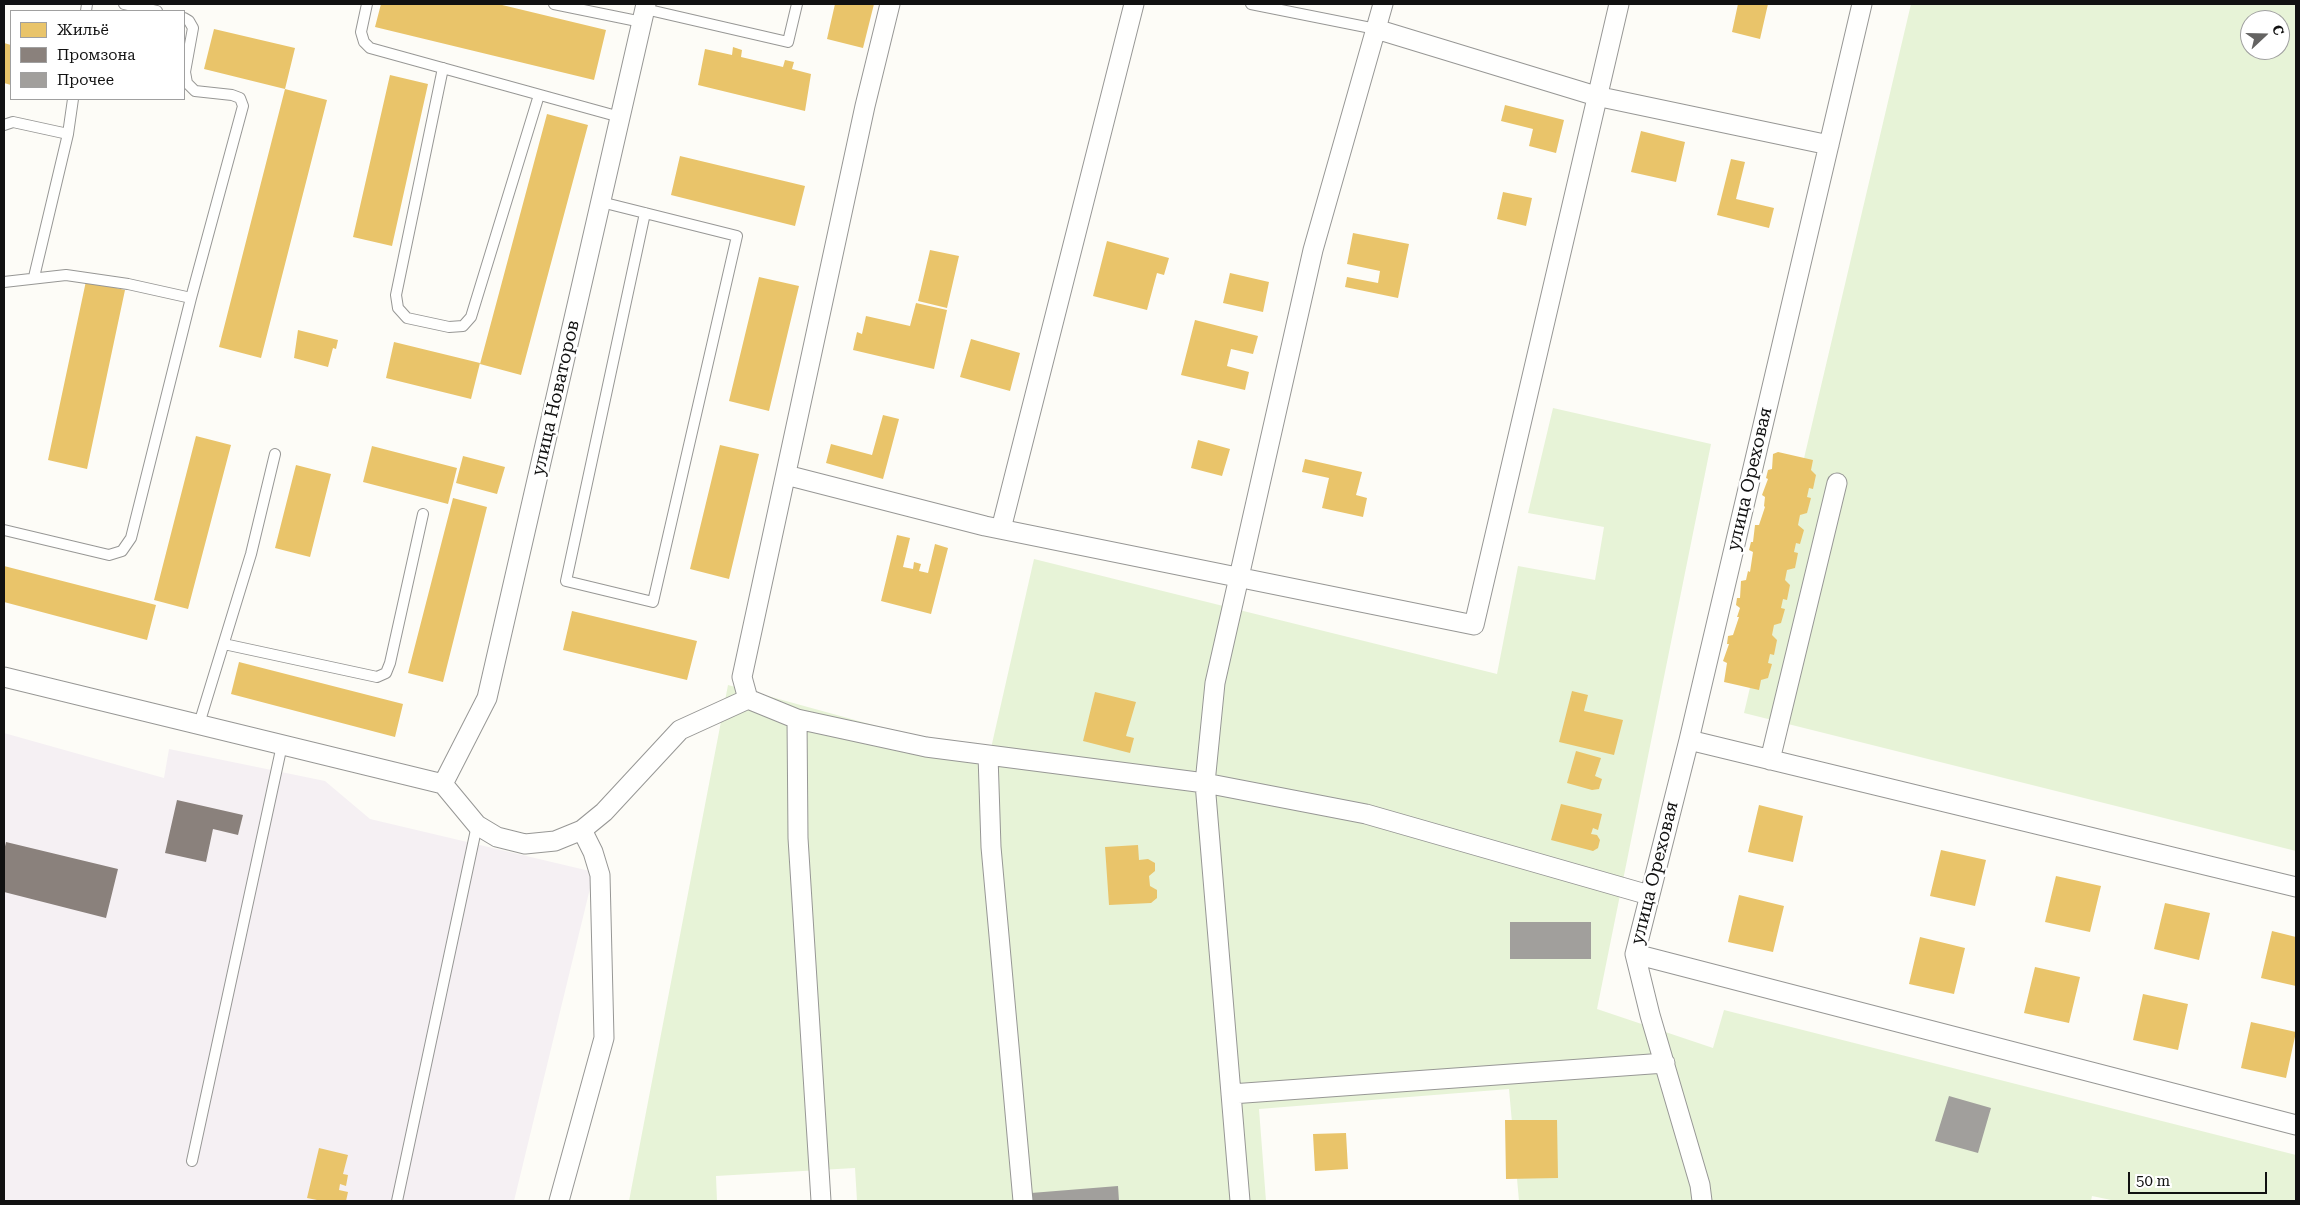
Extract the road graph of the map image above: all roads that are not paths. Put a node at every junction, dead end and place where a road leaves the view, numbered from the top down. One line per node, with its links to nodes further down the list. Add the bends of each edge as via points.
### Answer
1 (124, 4): 11 (lane)
2 (367, 4): 15 (lane, via 361,32 370,48)
3 (554, 4): 12 (lane)
4 (797, 4): 12 (lane, via 788,42)
5 (890, 4): 31 (street)
6 (1134, 4): 34 (street)
7 (1251, 4): 14 (lane)
8 (1383, 4): 14 (street)
9 (1619, 4): 19 (street)
10 (1862, 4): 24 (street, улица Ореховая)
11 (152, 10)
12 (644, 12): 21 (street, улица Новаторов)
13 (185, 18): 16 (lane, via 193,28)
14 (1376, 29): 19 (street); 36 (street, via 1313,250)
15 (443, 68): 18 (lane); 18 (lane, via 396,296 398,308 408,318 449,327 463,326 470,317)
16 (185, 72)
17 (185, 72): 29 (lane, via 187,83 195,90 232,95 240,98 243,106)
18 (539, 95): 21 (lane)
19 (1596, 96): 24 (street); 36 (street, via 1474,625)
20 (73, 100): 23 (lane)
21 (620, 117): 25 (street, улица Новаторов)
22 (4, 125): 23 (lane, via 13,122)
23 (68, 134): 27 (lane)
24 (1829, 145): 42 (street, улица Ореховая)
25 (601, 202): 26 (lane); 46 (street, улица Новаторов, via 487,698)
26 (645, 213): 26 (lane, via 737,236 654,602 566,582)
27 (34, 277): 28 (lane); 29 (lane, via 66,275)
28 (4, 282)
29 (191, 298): 35 (lane, via 132,538 122,551 109,555)
30 (275, 454): 37 (lane, via 251,554)
31 (786, 475): 34 (street); 39 (street, via 742,677)
32 (1837, 483): 45 (street)
33 (423, 514): 37 (lane, via 386,673 376,677)
34 (1001, 529): 36 (street)
35 (4, 530)
36 (1239, 577): 47 (street, via 1215,683)
37 (224, 644): 41 (lane)
38 (4, 677): 41 (street)
39 (748, 699): 40 (street); 49 (street, via 680,730 604,812)
40 (797, 719): 44 (street, via 926,747); 59 (street, via 798,838)
41 (199, 724): 43 (street)
42 (1689, 740): 45 (street); 51 (street, улица Ореховая)
43 (282, 745): 46 (street); 56 (lane)
44 (988, 755): 47 (street); 60 (street, via 991,847)
45 (1770, 760): 50 (street)
46 (443, 784): 48 (street)
47 (1205, 784): 51 (street, via 1366,814); 54 (street)
48 (477, 825): 49 (street, via 497,837 525,844 555,841); 57 (lane)
49 (582, 830): 58 (street, via 600,875 604,1038)
50 (2296, 887)
51 (1649, 895): 52 (street, улица Ореховая)
52 (1635, 954): 53 (street); 55 (street)
53 (1665, 1063): 54 (street); 62 (street)
54 (1231, 1094): 61 (street)
55 (2296, 1125)
56 (192, 1161)
57 (397, 1201)
58 (558, 1201)
59 (821, 1201)
60 (1023, 1201)
61 (1240, 1201)
62 (1702, 1201)

